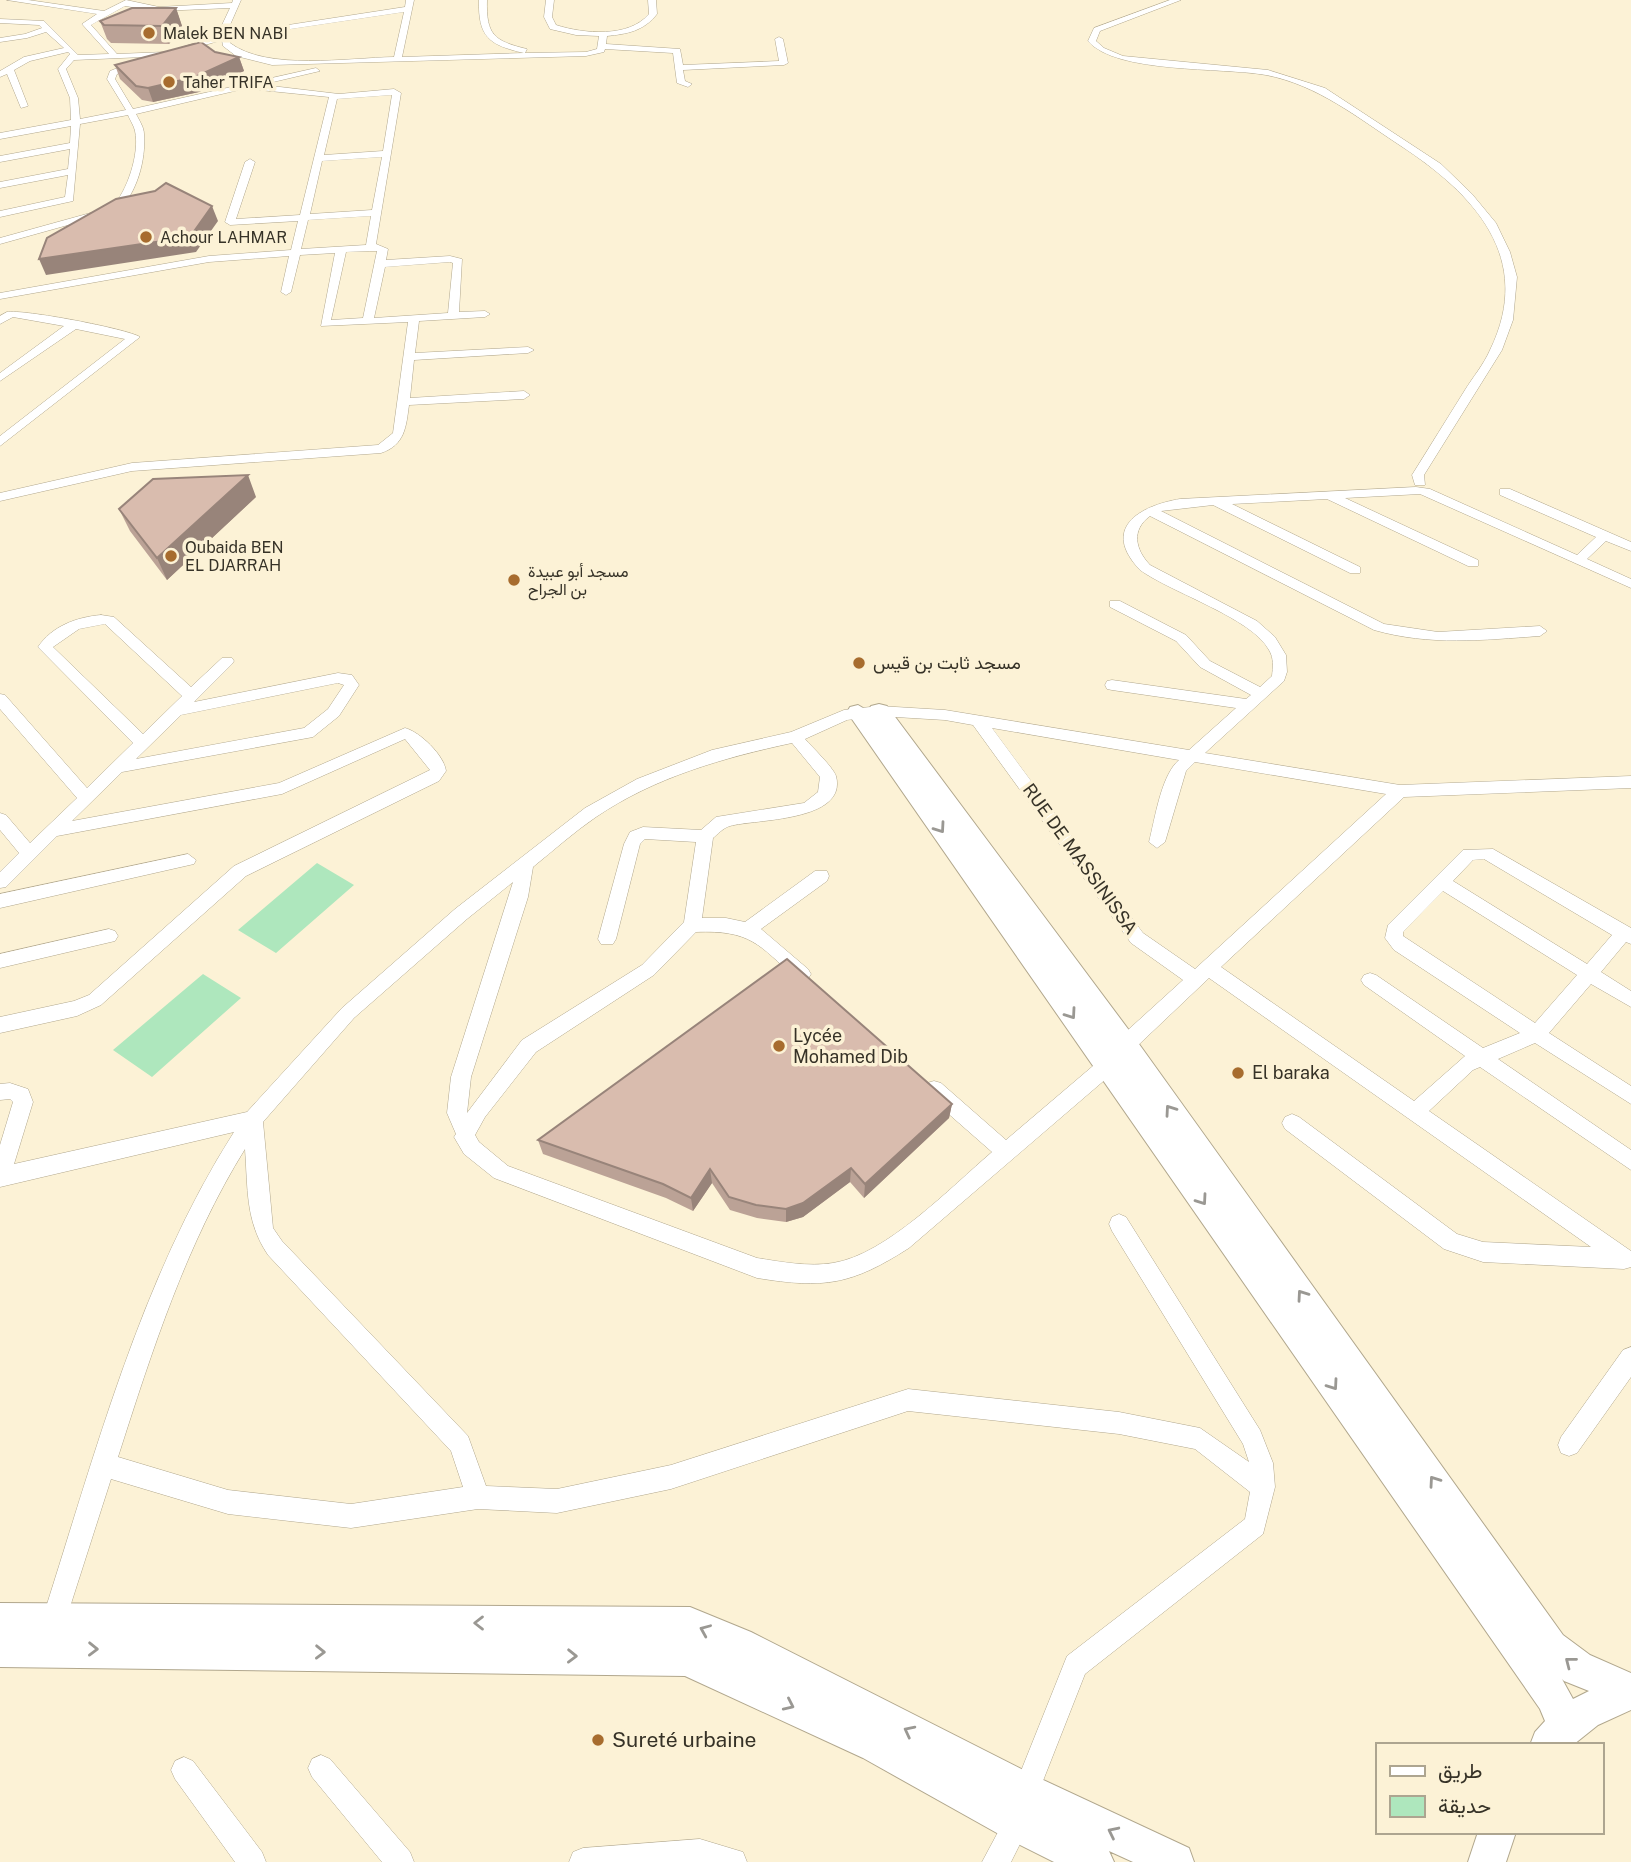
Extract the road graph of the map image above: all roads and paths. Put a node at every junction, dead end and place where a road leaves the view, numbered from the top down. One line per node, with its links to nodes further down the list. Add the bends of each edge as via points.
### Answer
1 (11, 0): 9 (street)
2 (483, 0): 19 (street, via 482,23 488,35 504,45)
3 (550, 0): 12 (street, via 548,17 554,26)
4 (652, 0): 12 (street, via 653,14 647,23)
5 (1177, 0): 62 (street, via 1097,30 1092,41 1122,58 1268,73 1322,90 1447,174 1482,211 1500,240 1512,277 1502,337 1418,475)
6 (129, 1): 7 (street, via 159,9); 9 (street)
7 (236, 3): 13 (street)
8 (409, 5): 13 (street); 21 (street)
9 (105, 13): 20 (street, via 86,24)
10 (0, 21): 11 (street, via 33,22)
11 (48, 28): 15 (street); 17 (street)
12 (603, 33): 16 (street)
13 (224, 37): 18 (street); 22 (street, via 229,49 262,62)
14 (779, 39): 24 (street, via 784,63)
15 (0, 40)
16 (602, 46): 19 (street, via 591,53); 24 (street, via 677,48)
17 (71, 54): 20 (street); 23 (street, via 27,59); 31 (street, via 62,69 74,98)
18 (154, 55): 20 (street); 30 (street, via 111,76)
19 (541, 55): 21 (street)
20 (116, 57)
21 (397, 60): 22 (street)
22 (358, 61): 27 (street)
23 (9, 68): 25 (street); 29 (street)
24 (679, 68): 26 (street, via 681,83)
25 (0, 74)
26 (688, 84)
27 (246, 86): 28 (street); 30 (street)
28 (335, 95): 34 (street, via 397,93); 35 (street)
29 (24, 106)
30 (131, 112): 31 (street); 43 (street, via 140,132 137,167 124,201 97,216)
31 (76, 122): 32 (street); 33 (street)
32 (0, 136)
33 (74, 145): 36 (street); 38 (street)
34 (387, 154): 35 (street); 40 (street)
35 (319, 158): 42 (street)
36 (0, 159)
37 (250, 162): 42 (street, via 230,222)
38 (73, 171): 39 (street); 41 (street, via 71,199)
39 (0, 185)
40 (376, 213): 42 (street); 44 (street)
41 (0, 214)
42 (304, 217): 46 (street)
43 (0, 240)
44 (370, 248): 45 (street); 47 (street, via 383,249)
45 (341, 250): 46 (street); 54 (street, via 325,324)
46 (295, 253): 48 (street); 49 (street, via 209,259)
47 (380, 264): 51 (street, via 458,261); 54 (street)
48 (286, 292)
49 (0, 296)
50 (485, 314): 51 (street)
51 (453, 316): 52 (street)
52 (414, 318): 54 (street); 57 (street)
53 (0, 321): 55 (street, via 16,314)
54 (368, 321)
55 (75, 324): 58 (street); 61 (street, via 134,337)
56 (528, 350): 57 (street)
57 (409, 357): 60 (street)
58 (0, 379)
59 (524, 395): 60 (street)
60 (403, 402): 65 (street, via 398,434 381,449 132,467)
61 (0, 442)
62 (1420, 488): 64 (street); 70 (street)
63 (1505, 492): 68 (street)
64 (1329, 496): 66 (street); 71 (street)
65 (0, 497)
66 (1215, 501): 67 (street); 72 (street)
67 (1150, 511): 75 (street, via 1398,634 1424,637); 80 (street, via 1140,517 1129,537 1136,559 1248,622 1276,647 1282,663 1279,678)
68 (1604, 536): 69 (street); 70 (street)
69 (1631, 547)
70 (1578, 561): 73 (street)
71 (1473, 563)
72 (1355, 570)
73 (1631, 584)
74 (1115, 604): 80 (street, via 1181,638 1205,664)
75 (1540, 631)
76 (227, 661): 78 (street)
77 (1112, 685): 80 (street)
78 (191, 695): 81 (street); 85 (street, via 109,620 87,622 51,639 45,647)
79 (0, 699): 90 (street)
80 (1256, 700): 86 (street)
81 (174, 711): 85 (street); 87 (street, via 338,678 347,678 352,685 347,698 308,733)
82 (869, 711): 83 (street, via 945,715); 84 (street, via 844,715); 117 (main road)
83 (979, 722): 86 (street); 110 (street, RUE DE MASSINISSA, via 1137,938)
84 (795, 737): 93 (street, via 828,776 824,796 808,808 722,821); 97 (street, via 719,754 643,783 591,812)
85 (142, 742): 87 (street)
86 (1190, 756): 89 (street); 94 (street, via 1173,782)
87 (116, 768): 90 (street)
88 (1631, 782): 89 (street)
89 (1400, 790): 110 (street)
90 (86, 798): 92 (street)
91 (0, 819): 95 (street)
92 (53, 831): 95 (street); 115 (street, via 282,788 405,733 438,766 433,777 240,871 94,1000)
93 (705, 836): 104 (street); 108 (street, via 643,832 636,836)
94 (1157, 842)
95 (29, 854): 99 (street)
96 (188, 860): 103 (street)
97 (525, 863): 101 (street); 102 (street)
98 (821, 876): 105 (street)
99 (0, 882)
100 (1441, 882): 106 (street, via 1469,854 1487,853); 111 (street); 116 (street, via 1394,930 1394,938)
101 (487, 894): 102 (street); 123 (street, via 348,1013)
102 (519, 897): 125 (street, via 461,1077 457,1113)
103 (0, 901)
104 (692, 925): 105 (street, via 732,925); 125 (street, via 648,970 529,1046 478,1111)
105 (747, 930): 113 (street)
106 (1628, 935): 111 (street)
107 (109, 936): 109 (street)
108 (607, 939)
109 (0, 961)
110 (1202, 973): 117 (street); 122 (street, RUE DE MASSINISSA)
111 (1588, 974): 114 (street); 116 (street)
112 (1370, 980): 118 (street)
113 (819, 989)
114 (1631, 1000)
115 (0, 1025)
116 (1537, 1034): 118 (street); 121 (street)
117 (1116, 1056): 126 (street); 139 (main road, one-way to 117, via 1577,1668 1551,1647); 140 (main road, one-way to 140, via 1555,1699)
118 (1478, 1057): 122 (street); 127 (street)
119 (923, 1080): 126 (street)
120 (0, 1092): 128 (street, via 21,1094 23,1102)
121 (1631, 1096)
122 (1415, 1112): 130 (street, RUE DE MASSINISSA)
123 (253, 1119): 128 (street); 133 (street, via 192,1221 140,1354); 135 (street, via 264,1232 460,1444)
124 (1292, 1123): 130 (street, via 1451,1242 1483,1252)
125 (464, 1137): 126 (street, via 501,1172 757,1268 800,1275 836,1275 871,1261 902,1241)
126 (1006, 1152)
127 (1631, 1161)
128 (0, 1177)
129 (1119, 1224): 134 (street, via 1252,1438)
130 (1628, 1259)
131 (1631, 1358): 132 (street)
132 (1569, 1444)
133 (105, 1465): 135 (street, via 228,1502 351,1516); 137 (street)
134 (1263, 1487): 135 (street, via 1200,1439 1119,1423 908,1400 671,1477 557,1501); 143 (street, via 1255,1526 1076,1665)
135 (478, 1497)
136 (0, 1620): 137 (main road)
137 (48, 1634): 138 (main road); 143 (main road, via 686,1658)
138 (0, 1650)
139 (1631, 1692): 140 (main road, via 1597,1705)
140 (1556, 1735)
141 (321, 1768): 146 (street)
142 (184, 1770): 145 (street)
143 (1022, 1807): 149 (street); 150 (main road); 151 (main road, one-way to 143)
144 (1496, 1834): 152 (main road)
145 (252, 1862)
146 (400, 1862)
147 (583, 1862): 148 (street, via 700,1853)
148 (733, 1862)
149 (996, 1862)
150 (1095, 1862)
151 (1175, 1862)
152 (1487, 1862)

